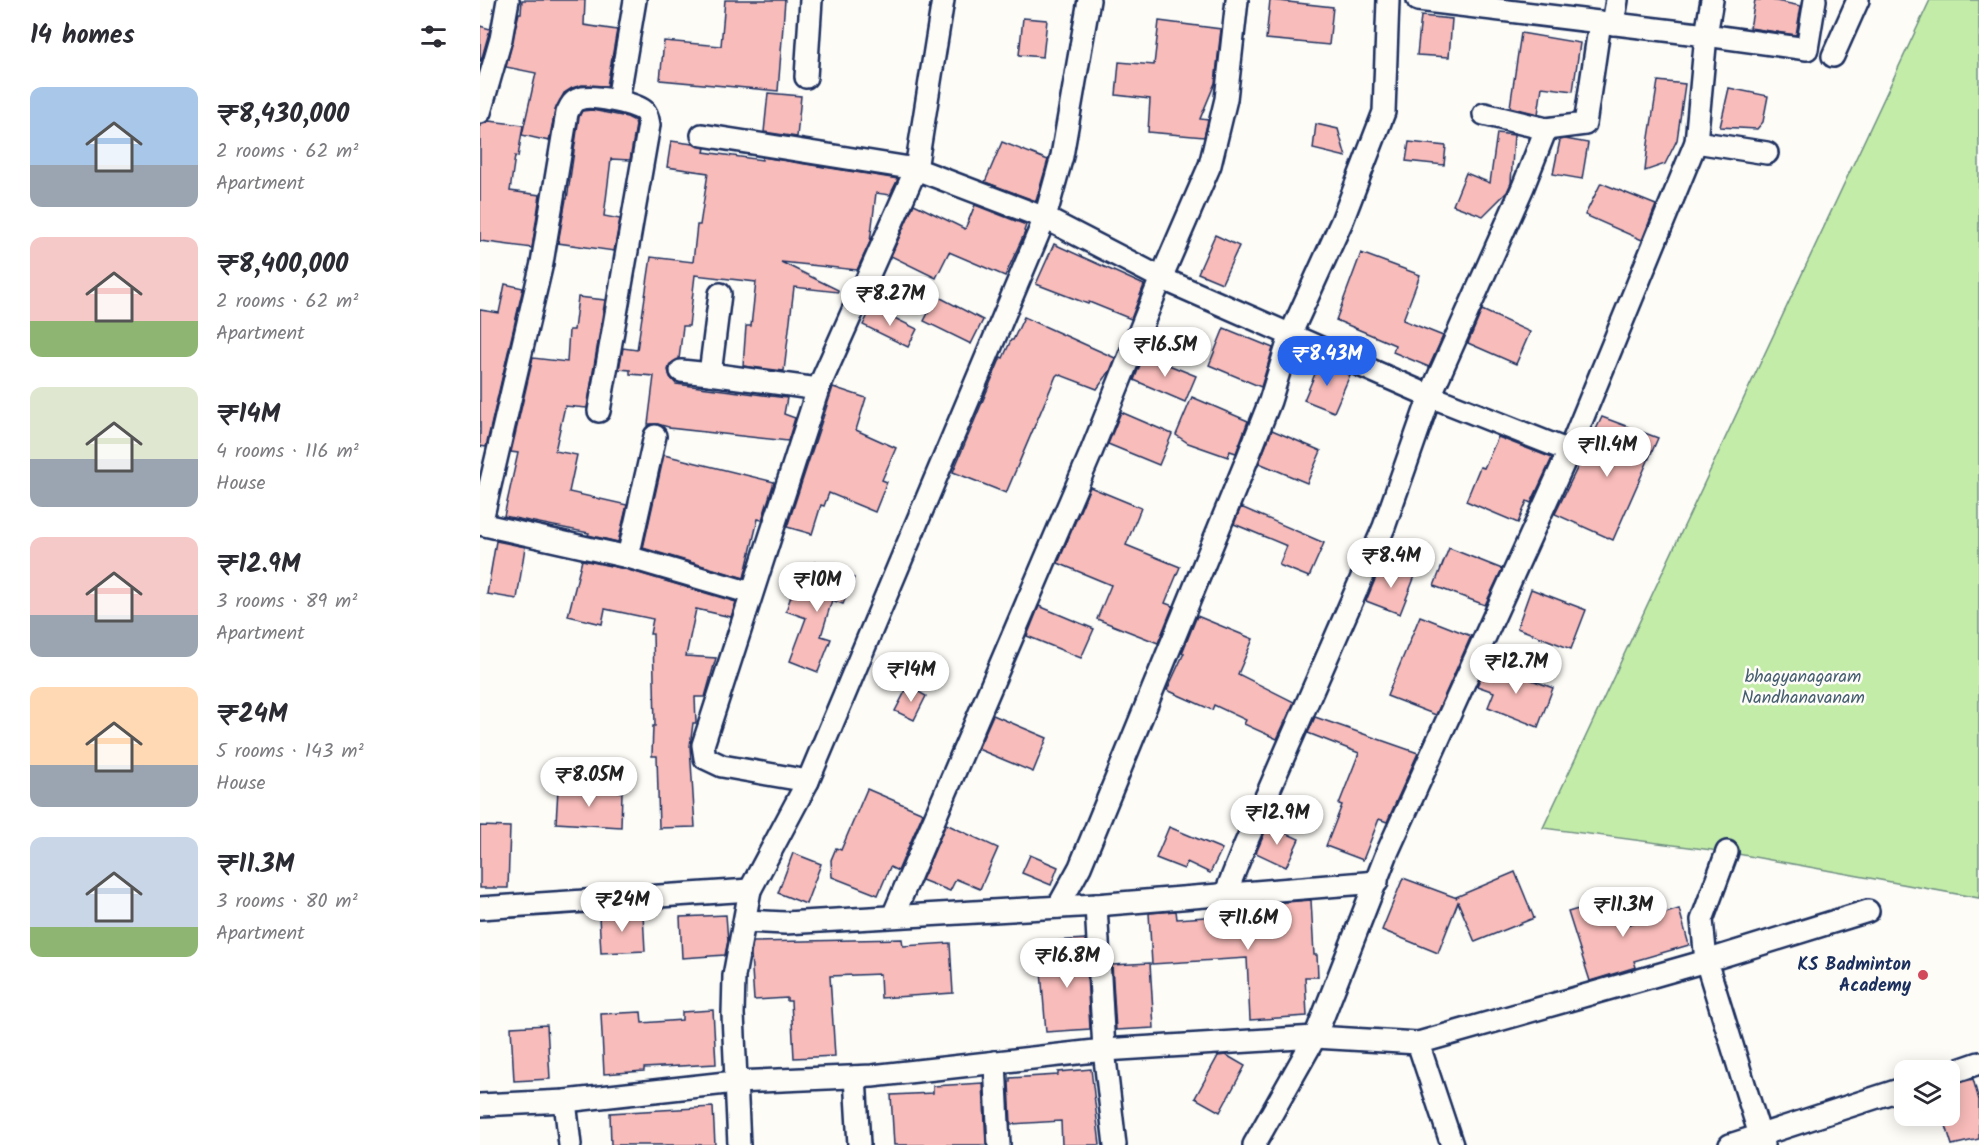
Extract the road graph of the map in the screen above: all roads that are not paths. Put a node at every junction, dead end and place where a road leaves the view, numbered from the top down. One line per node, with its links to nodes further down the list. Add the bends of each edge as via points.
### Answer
1 (508, 0): 19 (street)
2 (634, 0): 18 (street)
3 (811, 0): 17 (street)
4 (943, 0): 25 (street)
5 (1089, 0): 26 (street, via 1062,156)
6 (1237, 0): 27 (street, via 1226,99 1210,165)
7 (1388, 0): 29 (street, via 1384,112 1342,221)
8 (1418, 0): 13 (street)
9 (1617, 0): 14 (street)
10 (1712, 0): 15 (street)
11 (1815, 0): 15 (street, via 1807,49)
12 (1858, 0): 16 (street)
13 (1517, 6): 14 (street)
14 (1606, 23): 15 (street); 21 (street, via 1585,124)
15 (1706, 35): 23 (street)
16 (1833, 56)
17 (806, 77)
18 (618, 100): 34 (street, via 644,111 649,125); 37 (street, via 580,98 567,113 542,263)
19 (480, 112)
20 (1484, 114): 21 (street)
21 (1546, 129): 33 (street)
22 (702, 135): 25 (street)
23 (1696, 142): 24 (street); 36 (street)
24 (1767, 153)
25 (916, 169): 26 (street); 32 (street)
26 (1045, 218): 27 (street); 40 (street)
27 (1161, 278): 29 (street); 49 (street, via 1090,455)
28 (720, 294): 31 (street)
29 (1291, 333): 33 (street); 46 (street, via 1246,462 1080,867)
30 (681, 371): 31 (street)
31 (710, 374): 32 (street)
32 (818, 389): 39 (street)
33 (1430, 396): 36 (street); 44 (street, via 1384,527)
34 (599, 411)
35 (655, 436): 38 (street)
36 (1569, 451): 42 (street)
37 (481, 524): 38 (street)
38 (628, 556): 39 (street)
39 (751, 593): 40 (street, via 706,730 702,745 705,758 722,766)
40 (808, 781): 43 (street)
41 (1727, 852): 51 (street, via 1702,920)
42 (1377, 882): 44 (street); 52 (street)
43 (750, 890): 47 (street); 50 (street)
44 (1225, 895): 45 (street)
45 (1096, 905): 46 (street); 54 (street)
46 (1058, 907): 49 (street)
47 (480, 908)
48 (1868, 911): 51 (street)
49 (893, 916): 50 (street, via 785,923)
50 (745, 921): 59 (street, via 734,976)
51 (1706, 961): 53 (street); 63 (street)
52 (1316, 1037): 53 (street); 54 (street); 69 (street)
53 (1419, 1043): 70 (street)
54 (1104, 1050): 55 (street); 68 (street)
55 (995, 1062): 58 (street); 67 (street)
56 (1979, 1063): 57 (street)
57 (1960, 1070)
58 (855, 1077): 59 (street); 66 (street)
59 (735, 1082): 61 (street); 65 (street)
60 (1894, 1092): 63 (street)
61 (566, 1101): 62 (street); 64 (street)
62 (480, 1105)
63 (1762, 1140): 71 (street)
64 (570, 1145)
65 (739, 1145)
66 (859, 1145)
67 (999, 1145)
68 (1115, 1145)
69 (1254, 1145)
70 (1452, 1145)
71 (1730, 1145)

